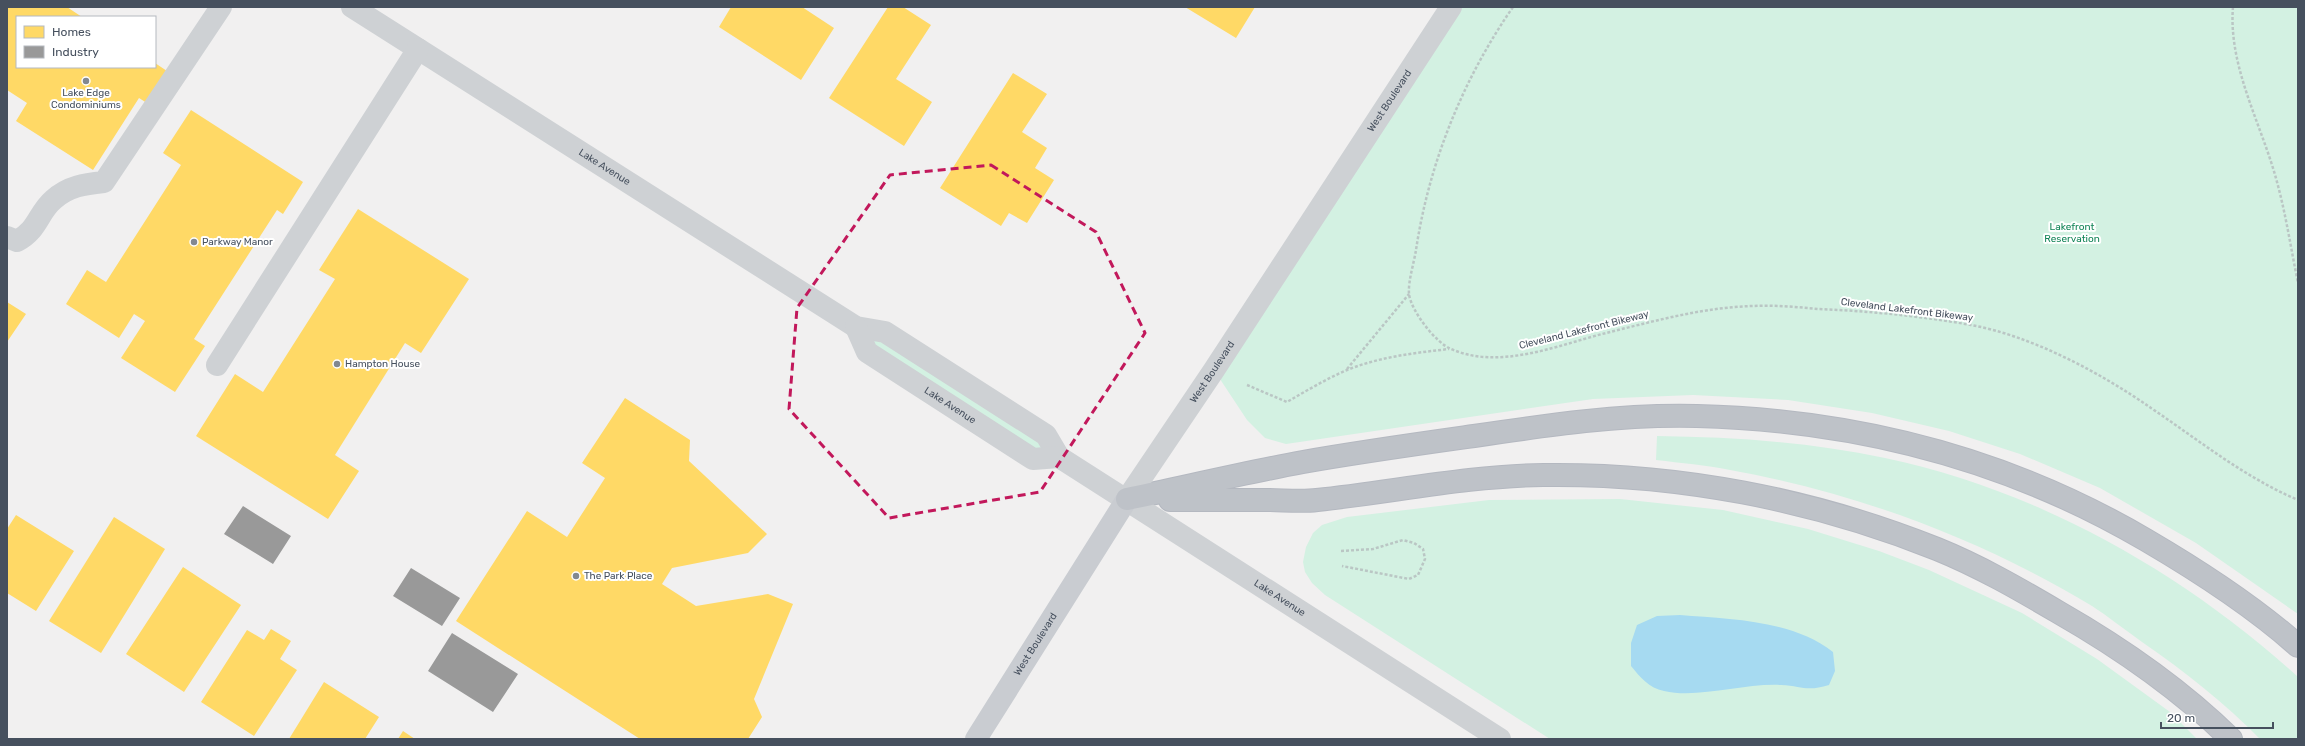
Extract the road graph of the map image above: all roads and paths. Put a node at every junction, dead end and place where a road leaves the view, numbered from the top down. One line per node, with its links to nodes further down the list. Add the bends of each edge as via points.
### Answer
1 (221, 7): 7 (street, via 104,182 75,186 52,200 29,235 17,240)
2 (352, 7): 6 (street, Lake Avenue)
3 (1451, 7): 14 (street, West Boulevard)
4 (1513, 7): 9 (path, via 1472,76 1445,134 1419,230)
5 (2233, 7): 8 (path, via 2232,26 2240,71 2278,183)
6 (418, 49): 11 (street); 14 (street, Lake Avenue, via 856,327 885,332 1046,435 1059,456)
7 (7, 237)
8 (2298, 283)
9 (1409, 294): 10 (path, via 1415,312); 12 (path)
10 (1449, 349): 12 (path, Cleveland Lakefront Bikeway, via 1398,355); 15 (path, Cleveland Lakefront Bikeway, via 1508,357 1656,321 1753,306 1868,311 1974,325 2068,359 2107,379 2236,468 2274,490)
11 (217, 365)
12 (1346, 370): 13 (path, Cleveland Lakefront Bikeway, via 1286,402)
13 (1247, 385)
14 (1127, 500): 18 (highway, via 1303,462 1575,422 1695,416 1808,424 1867,434 1978,462 2023,478 2130,530 2189,565 2244,603); 19 (main road, West Boulevard); 20 (street, Lake Avenue); 21 (highway, via 1315,500 1481,478 1542,475 1658,480 1722,488 1778,499 1846,518 1938,550 2021,591 2145,666 2180,692)
15 (2298, 500)
16 (1341, 551): 17 (path, via 1374,549 1403,540 1414,542 1423,549 1425,559 1418,575 1409,579)
17 (1342, 566)
18 (2298, 646)
19 (976, 739)
20 (1500, 739)
21 (2231, 739)

